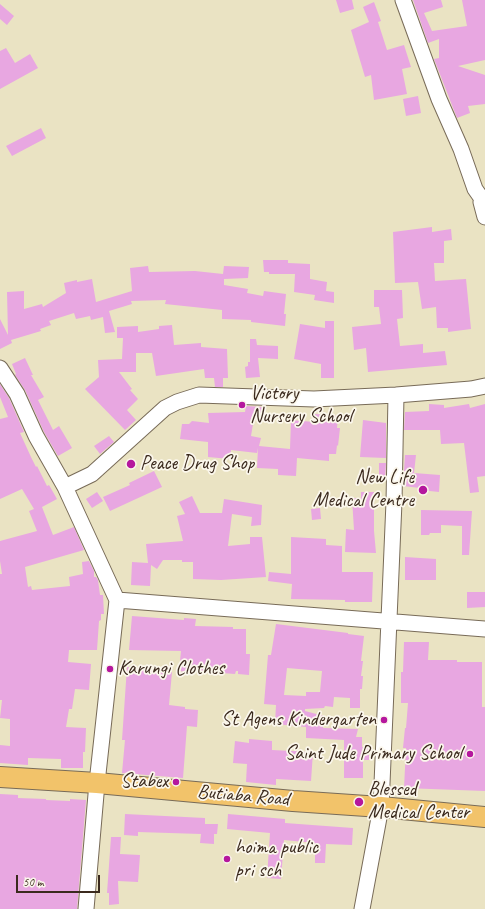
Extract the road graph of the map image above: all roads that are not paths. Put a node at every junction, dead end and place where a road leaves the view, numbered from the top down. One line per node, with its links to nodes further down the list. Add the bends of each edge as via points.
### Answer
1 (403, 0): 2 (street, via 439,99 476,189)
2 (483, 199): 3 (street, via 481,202)
3 (485, 217)
4 (0, 368): 7 (street, via 17,394 36,436)
5 (485, 386): 6 (street)
6 (396, 395): 7 (street, via 314,399 199,395 165,408 92,474); 9 (street)
7 (65, 488): 8 (street)
8 (117, 600): 9 (street); 12 (street)
9 (388, 621): 10 (street); 13 (street)
10 (485, 629)
11 (0, 777): 12 (main road, Butiaba Road)
12 (97, 783): 13 (main road, Butiaba Road); 15 (street)
13 (381, 807): 14 (main road, Butiaba Road); 16 (street)
14 (485, 817)
15 (86, 909)
16 (362, 909)

